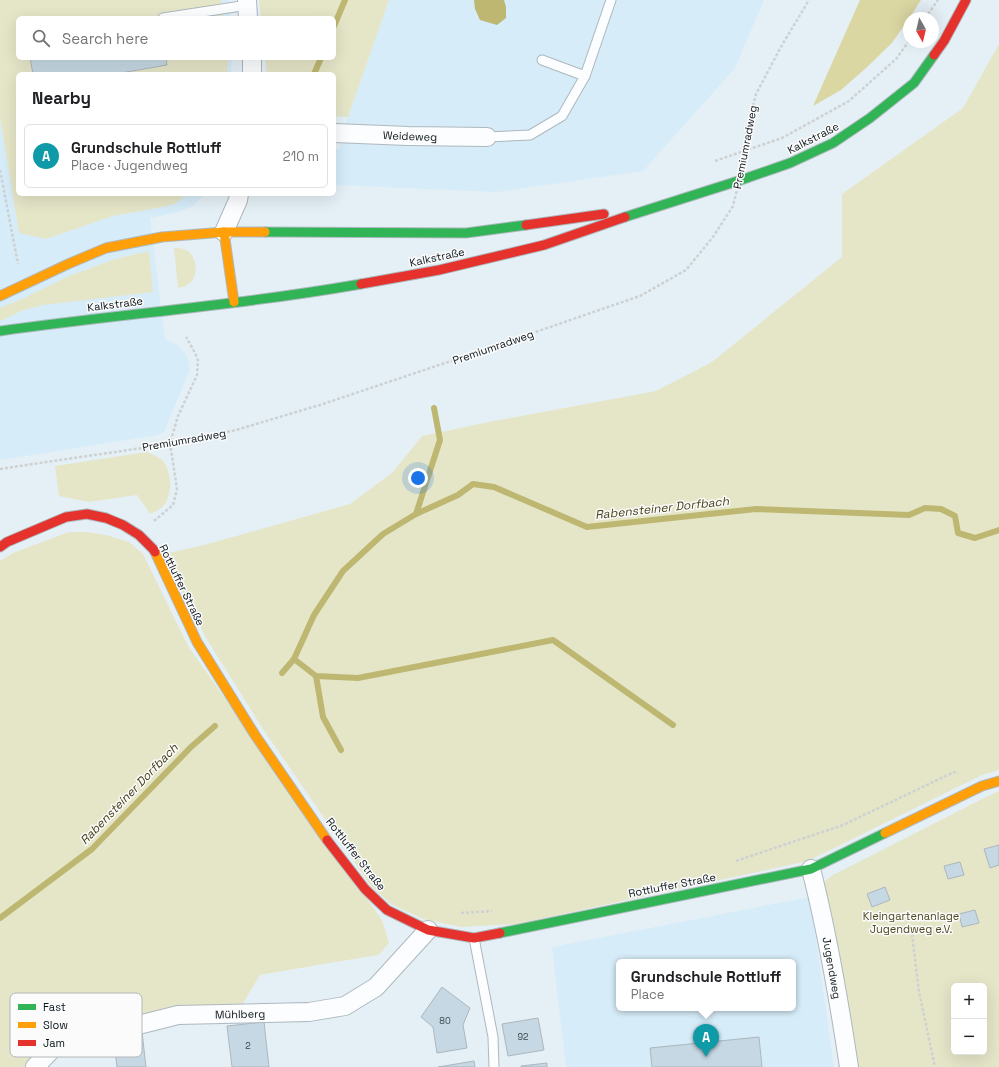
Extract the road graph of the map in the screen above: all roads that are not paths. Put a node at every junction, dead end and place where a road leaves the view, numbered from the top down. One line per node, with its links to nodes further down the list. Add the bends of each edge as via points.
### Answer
1 (612, 0): 8 (lane)
2 (966, 0): 12 (main road, Kalkstraße, via 944,41 914,83 833,143 783,166)
3 (248, 8): 4 (lane)
4 (180, 16)
5 (252, 60): 7 (street)
6 (542, 60): 8 (lane)
7 (252, 72)
8 (584, 76): 10 (lane, via 562,116 556,120 530,135)
9 (336, 133): 10 (street, Weideweg)
10 (487, 137)
11 (239, 196): 13 (street)
12 (639, 212): 13 (main road, Kalkstraße, via 466,233); 15 (main road, Kalkstraße, via 544,246 439,270 325,290)
13 (224, 232): 14 (main road, Kalkstraße, via 162,237 106,248); 15 (main road)
14 (0, 296)
15 (234, 302): 16 (main road, Kalkstraße)
16 (0, 331)
17 (0, 547): 20 (main road, Rottluffer Straße, via 66,516 87,514 106,518 139,535 153,549 197,642 255,735 329,842 365,889 387,910)
18 (999, 781): 19 (main road, Rottluffer Straße, via 982,786)
19 (811, 870): 21 (main road, Rottluffer Straße); 26 (street, Jugendweg, via 824,924)
20 (428, 930): 21 (main road, Rottluffer Straße); 22 (street, Mühlberg, via 376,987 345,1006 309,1012 178,1015)
21 (474, 938): 25 (lane, via 493,1037)
22 (142, 1024)
23 (45, 1057): 24 (street, Mühlberg)
24 (35, 1067)
25 (494, 1067)
26 (849, 1067)

